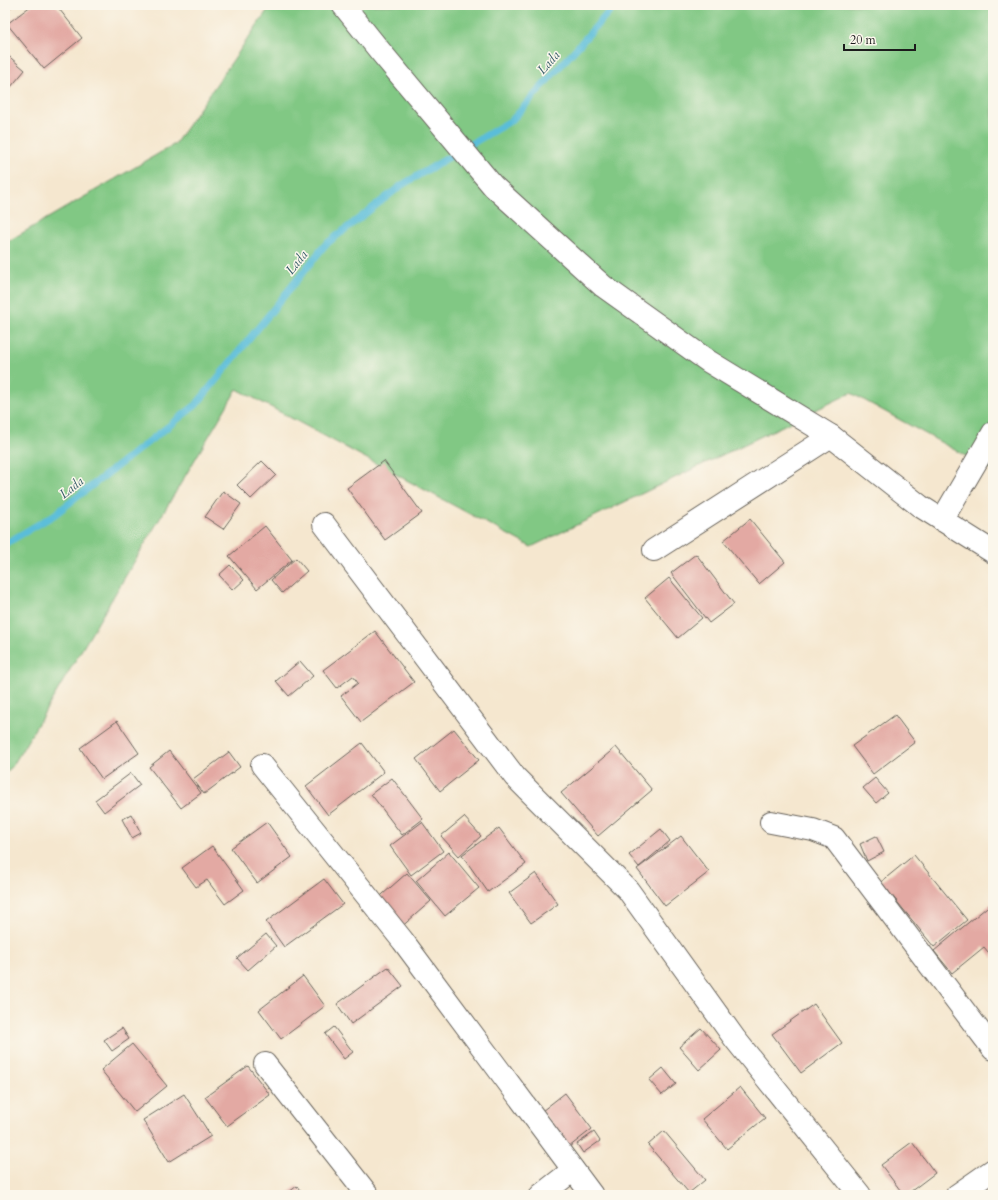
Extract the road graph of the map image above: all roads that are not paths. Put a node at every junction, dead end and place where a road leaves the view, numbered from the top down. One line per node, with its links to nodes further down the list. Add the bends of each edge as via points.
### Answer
1 (343, 5): 3 (street, via 493,186 603,286 708,361)
2 (993, 434): 4 (street)
3 (831, 436): 4 (street, via 920,506); 6 (street)
4 (942, 520): 7 (street)
5 (324, 524): 17 (street, via 514,777 628,890 736,1039)
6 (654, 550)
7 (993, 552)
8 (262, 765): 12 (street, via 403,941)
9 (770, 822): 10 (street, via 813,830 834,838)
10 (993, 1049)
11 (265, 1064): 14 (street)
12 (573, 1170): 15 (street); 16 (street)
13 (993, 1170): 18 (street)
14 (368, 1195)
15 (541, 1195)
16 (592, 1195)
17 (860, 1195)
18 (957, 1195)

